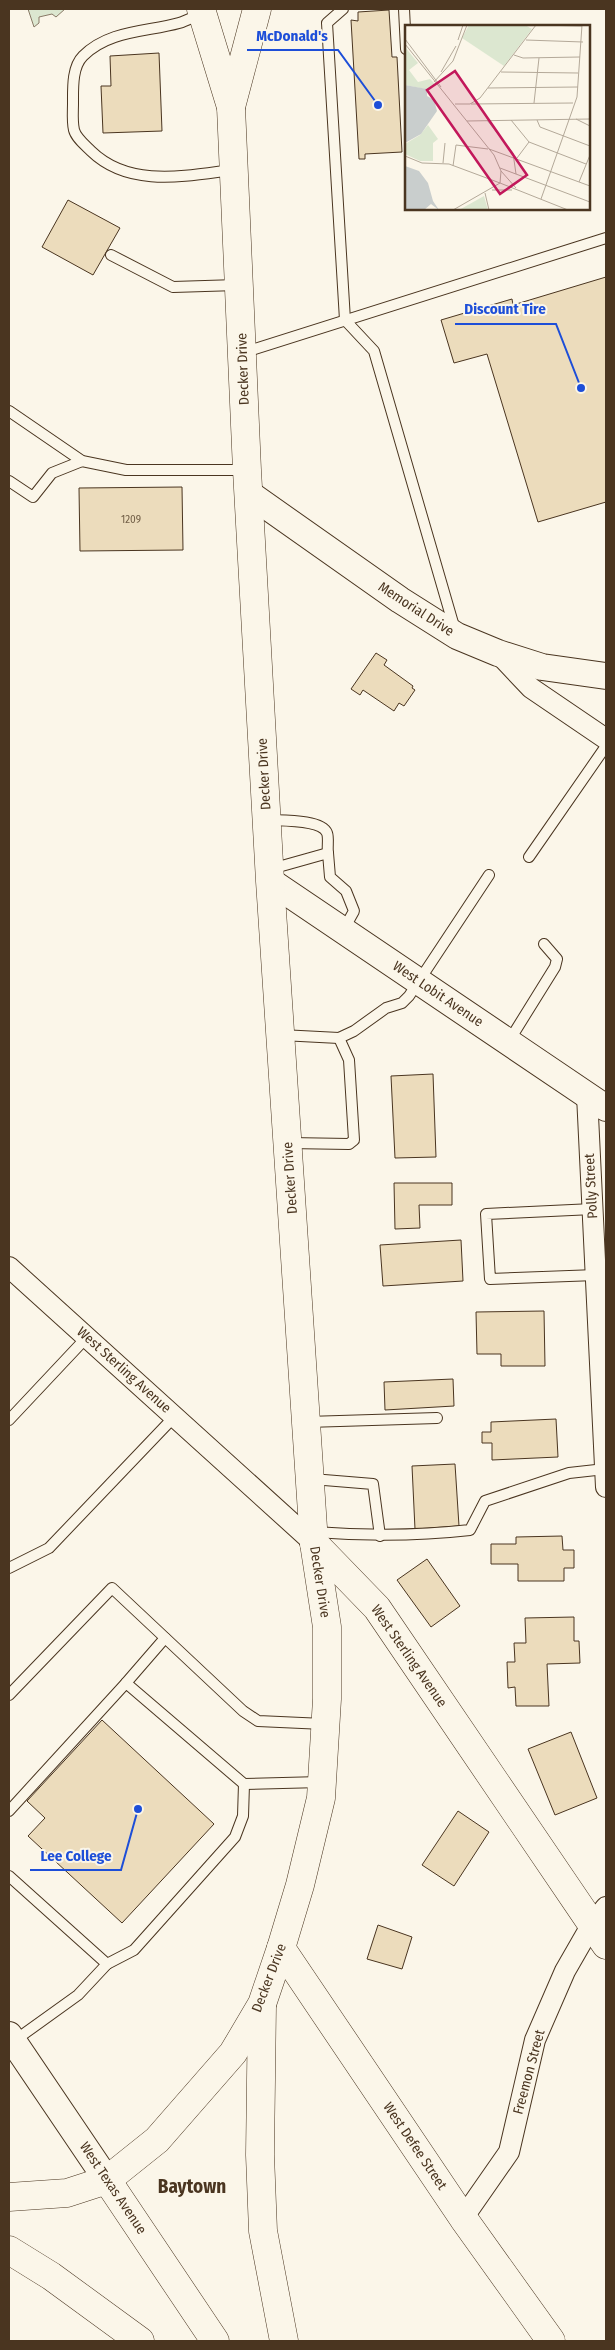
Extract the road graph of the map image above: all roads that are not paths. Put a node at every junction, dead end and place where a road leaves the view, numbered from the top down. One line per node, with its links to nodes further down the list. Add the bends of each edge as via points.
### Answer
1 (257, 9): 6 (main road, Decker Drive)
2 (343, 9): 11 (lane, via 327,23)
3 (404, 9): 5 (lane)
4 (201, 11): 6 (main road, Decker Drive); 7 (lane, via 179,23 124,33 82,57 73,88 74,130 97,157 142,176 176,177)
5 (405, 29)
6 (231, 107): 7 (main road, Decker Drive)
7 (234, 169): 10 (main road, Decker Drive)
8 (606, 238): 11 (lane)
9 (111, 255): 10 (lane, via 173,287)
10 (239, 285): 12 (main road, Decker Drive)
11 (345, 320): 12 (lane); 17 (lane, via 374,351)
12 (242, 353): 16 (main road, Decker Drive)
13 (9, 412): 14 (lane)
14 (82, 461): 15 (lane, via 52,473 33,497); 16 (lane, via 126,470)
15 (9, 481)
16 (248, 481): 17 (street, Memorial Drive, via 400,600); 22 (main road, Decker Drive)
17 (457, 636): 18 (street, Memorial Drive)
18 (498, 653): 19 (street, Memorial Drive, via 542,667); 20 (street, via 531,688)
19 (606, 676)
20 (606, 738)
21 (606, 746): 24 (lane)
22 (267, 820): 23 (lane, via 320,826 327,833); 26 (main road, Decker Drive)
23 (328, 853): 26 (lane); 27 (lane, via 330,877 346,890 354,912)
24 (528, 857)
25 (489, 874): 29 (lane)
26 (270, 875): 27 (street, West Lobit Avenue); 30 (main road, Decker Drive)
27 (344, 931): 29 (street, West Lobit Avenue)
28 (544, 944): 32 (lane, via 557,959 555,967)
29 (418, 981): 31 (lane, via 402,1002 386,1008); 32 (street, West Lobit Avenue)
30 (279, 1035): 31 (lane); 34 (main road, Decker Drive)
31 (339, 1038): 34 (lane, via 349,1060 354,1140 349,1144)
32 (508, 1042): 33 (street, West Lobit Avenue)
33 (597, 1101): 35 (street, Polly Street)
34 (288, 1143): 42 (main road, Decker Drive)
35 (593, 1209): 37 (street, Polly Street); 37 (lane, via 486,1214 490,1280)
36 (9, 1267): 38 (street, West Sterling Avenue)
37 (596, 1275): 44 (street, Polly Street)
38 (88, 1337): 39 (street, West Sterling Avenue); 41 (lane)
39 (175, 1416): 46 (street, West Sterling Avenue); 47 (lane, via 49,1548)
40 (437, 1418): 42 (lane)
41 (9, 1420)
42 (306, 1422): 43 (main road, Decker Drive)
43 (310, 1478): 45 (lane, via 373,1484); 46 (main road, Decker Drive)
44 (606, 1478): 45 (lane, via 568,1473 485,1501 470,1530 421,1536)
45 (380, 1536): 46 (lane)
46 (314, 1538): 51 (main road, Decker Drive, via 327,1627); 56 (main road, West Sterling Avenue, via 376,1608)
47 (9, 1568)
48 (166, 1638): 49 (lane); 50 (lane, via 112,1588); 51 (lane, via 243,1711 258,1721)
49 (126, 1683): 53 (lane); 54 (lane)
50 (9, 1695)
51 (325, 1724): 52 (main road, Decker Drive)
52 (322, 1782): 53 (lane); 57 (main road, Decker Drive, via 300,1885)
53 (244, 1784): 58 (lane, via 243,1816 235,1837 134,1950)
54 (9, 1811)
55 (9, 1876): 58 (lane)
56 (602, 1926): 63 (street, Freemon Street, via 565,1971 535,2040 509,2152)
57 (281, 1948): 59 (main road, Decker Drive); 63 (main road, West Defee Street)
58 (107, 1964): 60 (lane, via 78,1995)
59 (262, 2004): 61 (main road, Decker Drive, via 233,2053 157,2140); 67 (main road, via 260,2155 263,2231)
60 (11, 2038): 61 (street, West Texas Avenue)
61 (107, 2180): 62 (main road, via 67,2193); 66 (main road, West Texas Avenue)
62 (9, 2197)
63 (464, 2218): 68 (main road, West Defee Street)
64 (9, 2250): 65 (main road, via 51,2276)
65 (136, 2340)
66 (215, 2341)
67 (284, 2341)
68 (550, 2341)

